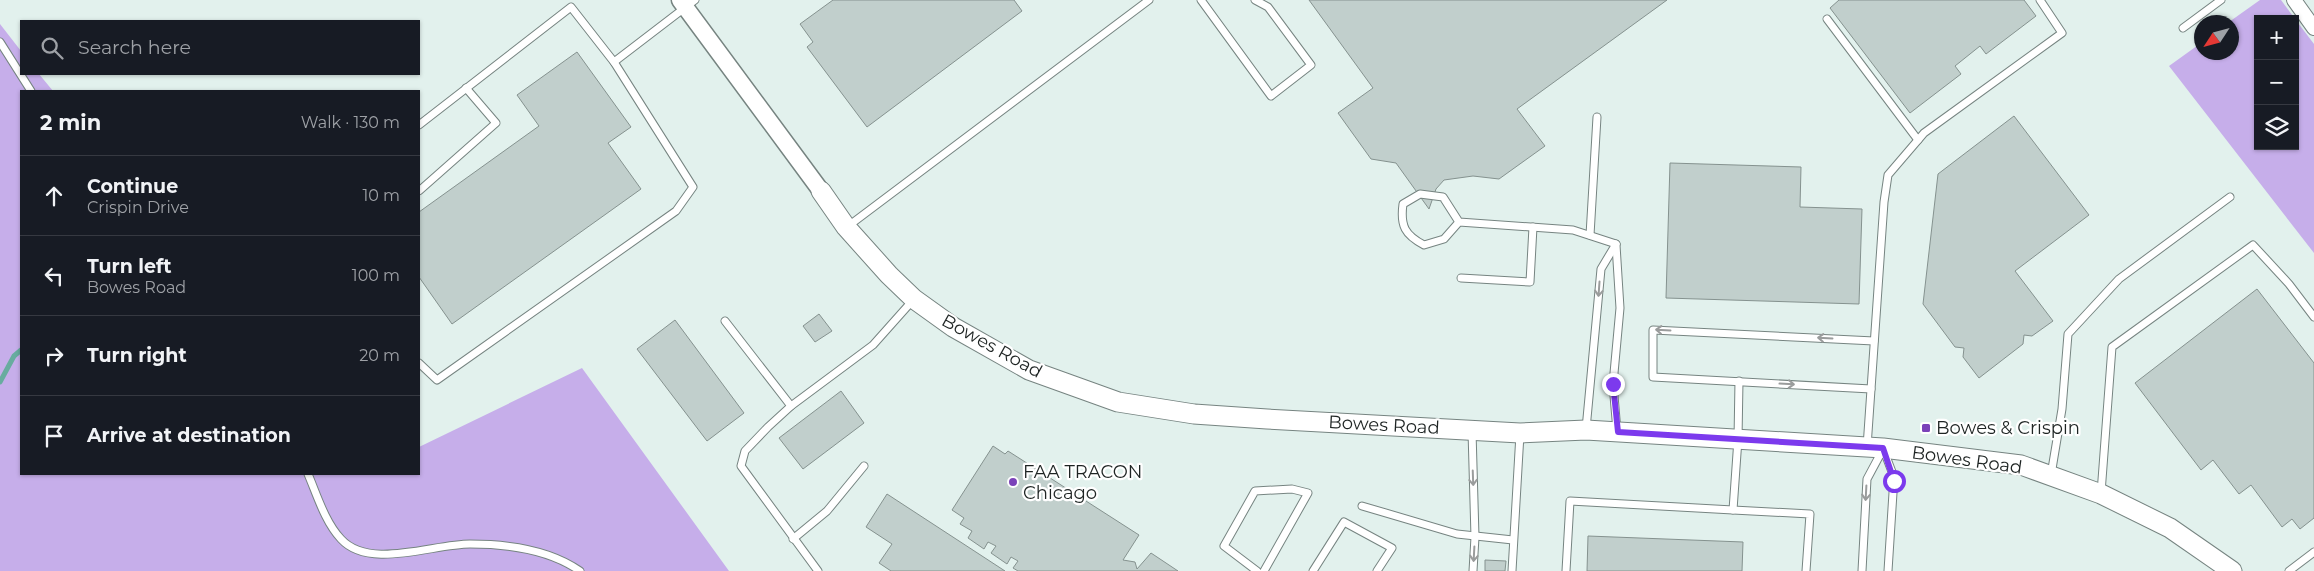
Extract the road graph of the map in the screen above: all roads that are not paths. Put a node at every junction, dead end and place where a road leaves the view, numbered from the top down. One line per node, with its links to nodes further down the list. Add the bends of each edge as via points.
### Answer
1 (1149, 0): 24 (lane)
2 (1201, 0): 3 (lane, via 1271,96 1311,65 1268,7)
3 (1256, 0)
4 (2040, 0): 19 (lane, via 2062,33)
5 (2221, 0): 9 (lane)
6 (2294, 0): 10 (street)
7 (687, 2): 12 (lane); 21 (street, Bowes Road)
8 (1827, 20): 19 (lane)
9 (2183, 28)
10 (2314, 28)
11 (0, 42): 13 (lane)
12 (614, 62): 15 (lane, via 571,8); 33 (lane, via 693,188 676,211 437,380)
13 (20, 74)
14 (21, 75): 16 (lane)
15 (466, 88): 18 (lane); 20 (lane, via 496,123)
16 (30, 90)
17 (1597, 117): 26 (lane)
18 (420, 124)
19 (1918, 140): 32 (lane, via 1888,175)
20 (420, 190)
21 (821, 191): 24 (main road, Bowes Road)
22 (2230, 197): 45 (lane, via 2119,279 2068,334 2062,409)
23 (1459, 222): 23 (lane, via 1444,239 1424,245 1410,238 1401,220 1403,204 1420,194 1443,197); 25 (lane)
24 (846, 227): 29 (main road, Bowes Road)
25 (1533, 227): 26 (lane, via 1573,230); 28 (lane, via 1530,282)
26 (1590, 235): 27 (lane)
27 (1616, 244): 38 (lane, one-way to 38, via 1600,269); 39 (lane, via 1620,308 1613,384)
28 (1461, 278)
29 (914, 299): 36 (lane, via 873,345); 37 (main road, Bowes Road, via 953,327 1029,370 1118,402 1194,414)
30 (2314, 317): 46 (lane, via 2253,245 2112,347)
31 (726, 321): 36 (lane)
32 (1874, 341): 34 (lane, one-way to 34, via 1653,330 1653,376); 35 (lane)
33 (420, 364)
34 (1739, 381): 35 (lane, one-way to 35); 41 (lane)
35 (1871, 389): 42 (lane)
36 (791, 406): 50 (lane, via 745,451 741,466)
37 (1472, 429): 40 (main road, Bowes Road); 49 (lane, one-way to 49)
38 (1586, 430): 39 (main road, Bowes Road); 40 (main road, Bowes Road)
39 (1618, 432): 41 (main road, Bowes Road)
40 (1520, 433): 51 (lane)
41 (1738, 439): 42 (main road, Bowes Road); 48 (lane)
42 (1875, 448): 45 (main road, Bowes Road, via 2021,465); 63 (lane, one-way to 63, via 1867,478); 64 (lane, via 1894,477)
43 (864, 466): 50 (lane, via 827,511)
44 (308, 475): 53 (lane, via 327,517 341,539 368,553 386,555 445,546 501,546 540,552)
45 (2051, 476): 46 (main road, Bowes Road)
46 (2101, 494): 65 (main road, Bowes Road, via 2170,528)
47 (1362, 506): 49 (lane)
48 (1733, 510): 61 (lane, via 1570,501); 62 (lane, via 1810,514)
49 (1475, 537): 51 (lane); 59 (lane, one-way to 59)
50 (793, 539): 54 (lane)
51 (1513, 540): 60 (lane)
52 (2314, 552): 66 (lane)
53 (580, 571)
54 (818, 571)
55 (1257, 571): 56 (lane, via 1224,546 1255,491 1292,489 1308,493)
56 (1264, 571)
57 (1313, 571): 58 (lane, via 1344,522 1392,548)
58 (1377, 571)
59 (1474, 571)
60 (1512, 571)
61 (1566, 571)
62 (1806, 571)
63 (1862, 571)
64 (1888, 571)
65 (2232, 571)
66 (2289, 571)

